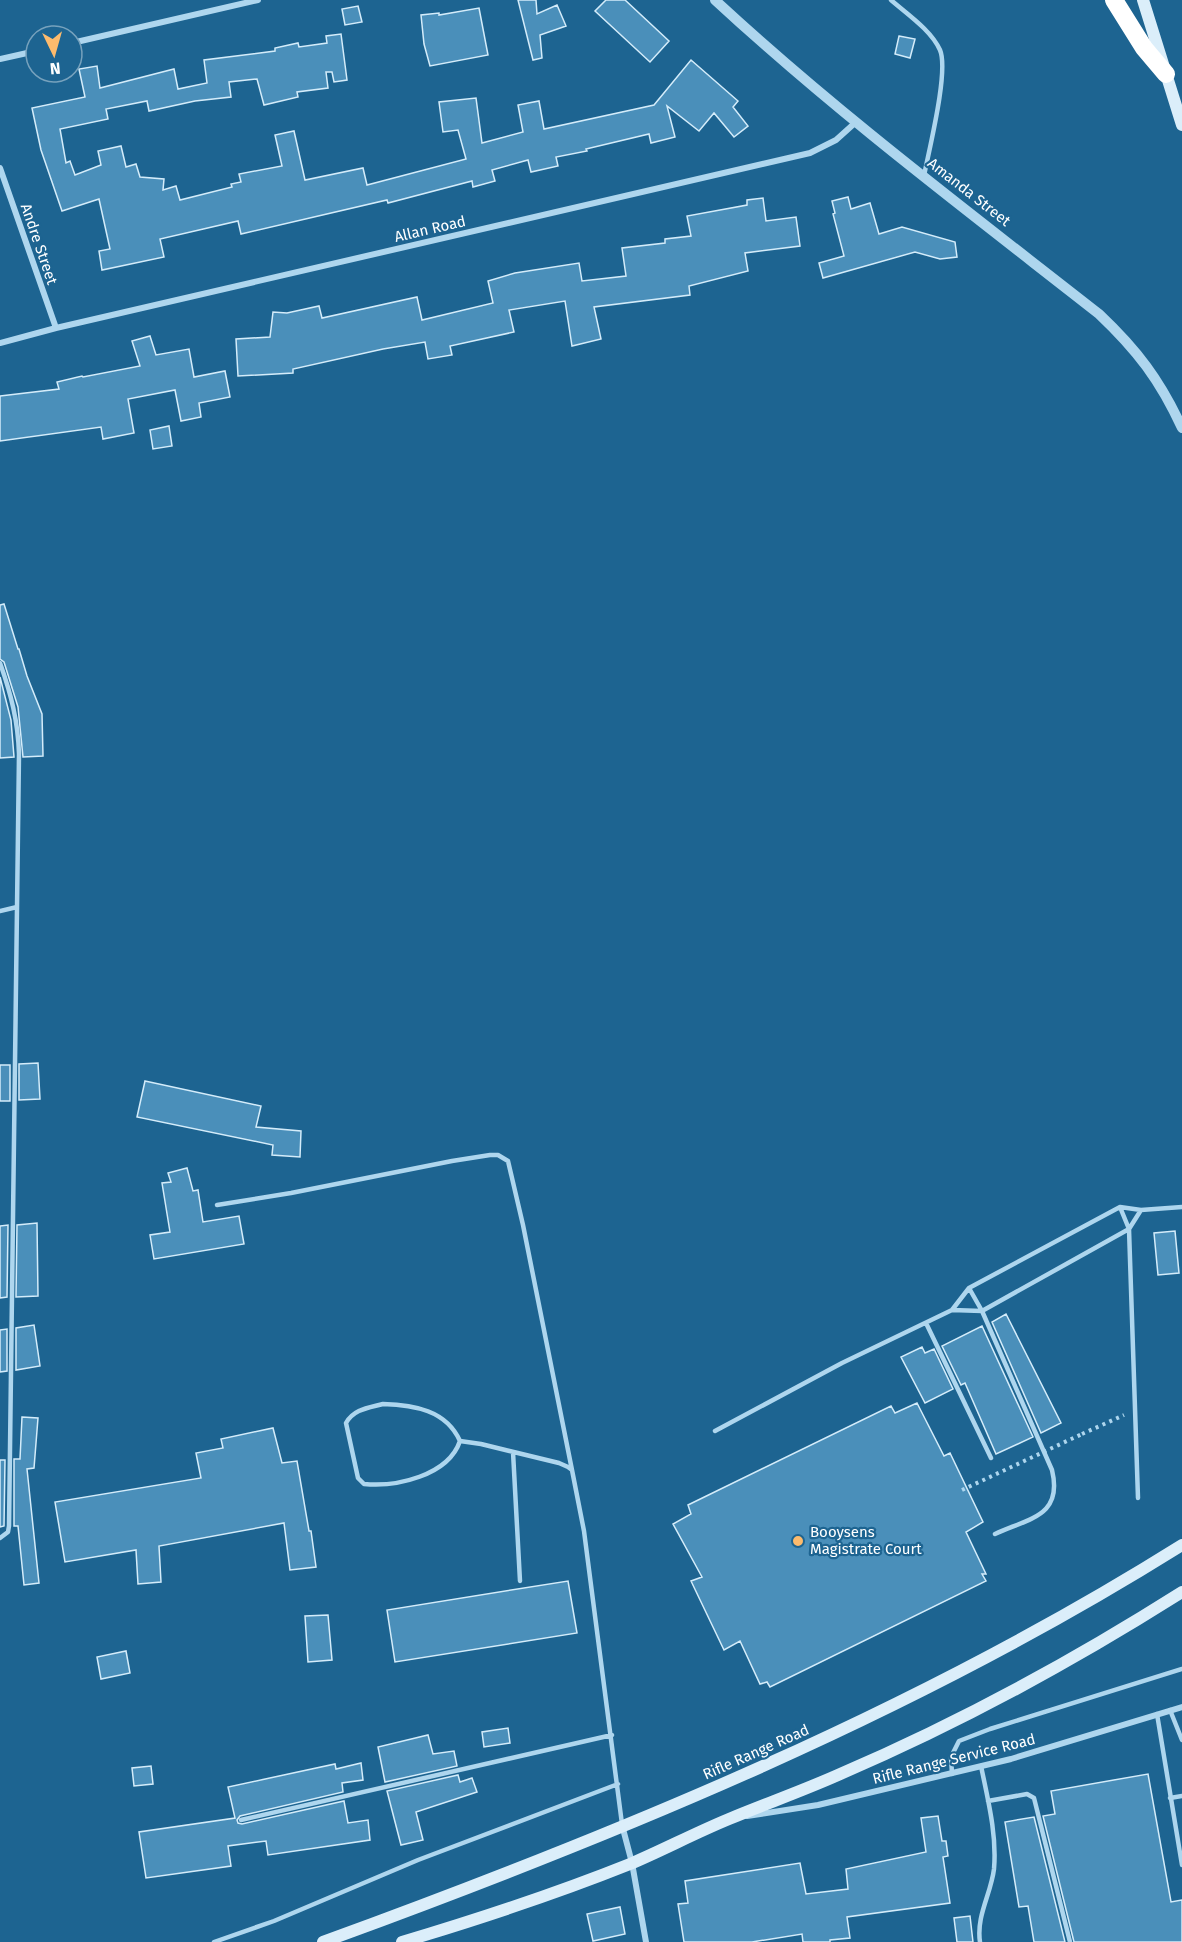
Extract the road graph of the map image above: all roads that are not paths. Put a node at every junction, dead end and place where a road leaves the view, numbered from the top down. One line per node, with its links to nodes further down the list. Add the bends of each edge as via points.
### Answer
1 (258, 0): 6 (street)
2 (715, 0): 10 (street, Amanda Street)
3 (891, 0): 13 (lane, via 940,51 943,69)
4 (1114, 0): 9 (highway, via 1144,48)
5 (1143, 0): 9 (main road)
6 (84, 39)
7 (24, 54): 8 (street)
8 (0, 59)
9 (1166, 74): 11 (main road)
10 (856, 122): 13 (street, Amanda Street); 14 (street, Allan Road, via 836,140 810,153)
11 (1182, 125)
12 (0, 168): 14 (street, Andre Street)
13 (924, 176): 16 (street, Amanda Street, via 1122,335 1150,369)
14 (56, 328): 15 (street, Allan Road)
15 (0, 343)
16 (1182, 428)
17 (0, 663): 18 (lane, via 18,731)
18 (16, 907): 19 (lane); 36 (lane, via 9,1526)
19 (0, 911)
20 (216, 1205): 33 (lane, via 452,1161 490,1155 504,1157 523,1225)
21 (1120, 1207): 23 (lane); 24 (lane); 25 (lane)
22 (1182, 1207): 23 (lane)
23 (1141, 1210): 24 (lane)
24 (1128, 1230): 27 (lane); 34 (lane)
25 (969, 1288): 26 (lane); 27 (lane)
26 (952, 1310): 27 (lane); 28 (lane)
27 (982, 1311): 35 (lane, via 1056,1486 1044,1513)
28 (926, 1323): 29 (lane); 32 (lane)
29 (715, 1431)
30 (460, 1441): 30 (lane, via 446,1421 422,1407 383,1404 350,1414 346,1423 358,1478 364,1484 410,1480 428,1473 442,1465); 31 (lane)
31 (513, 1452): 33 (lane); 38 (lane)
32 (991, 1458)
33 (572, 1470): 44 (lane)
34 (1138, 1498)
35 (995, 1534)
36 (0, 1538)
37 (1182, 1545): 54 (main road, Rifle Range Road, via 1030,1635 888,1707 738,1778)
38 (520, 1581)
39 (1182, 1592): 52 (main road, via 1076,1656 937,1728 839,1775)
40 (1182, 1669): 47 (lane, via 959,1741 951,1757)
41 (1182, 1707): 42 (street, Rifle Range Service Road)
42 (1170, 1710): 43 (street, Rifle Range Service Road); 45 (lane)
43 (1157, 1714): 46 (street, Rifle Range Service Road); 50 (lane)
44 (612, 1736): 48 (lane); 53 (lane)
45 (1182, 1740)
46 (981, 1767): 47 (street, Rifle Range Service Road); 51 (lane)
47 (952, 1773): 52 (street, Rifle Range Service Road, via 818,1805)
48 (618, 1784): 54 (lane); 57 (lane)
49 (1182, 1796): 50 (lane)
50 (1170, 1798): 56 (lane)
51 (988, 1801): 61 (lane, via 995,1857 979,1924); 62 (lane, via 1027,1794 1034,1798)
52 (729, 1819): 55 (main road)
53 (241, 1820)
54 (622, 1825): 55 (street); 58 (main road, Rifle Range Road, via 468,1889)
55 (632, 1863): 59 (main road, via 490,1915); 60 (street)
56 (1182, 1865)
57 (214, 1942)
58 (323, 1942)
59 (402, 1942)
60 (646, 1942)
61 (980, 1942)
62 (1070, 1942)

